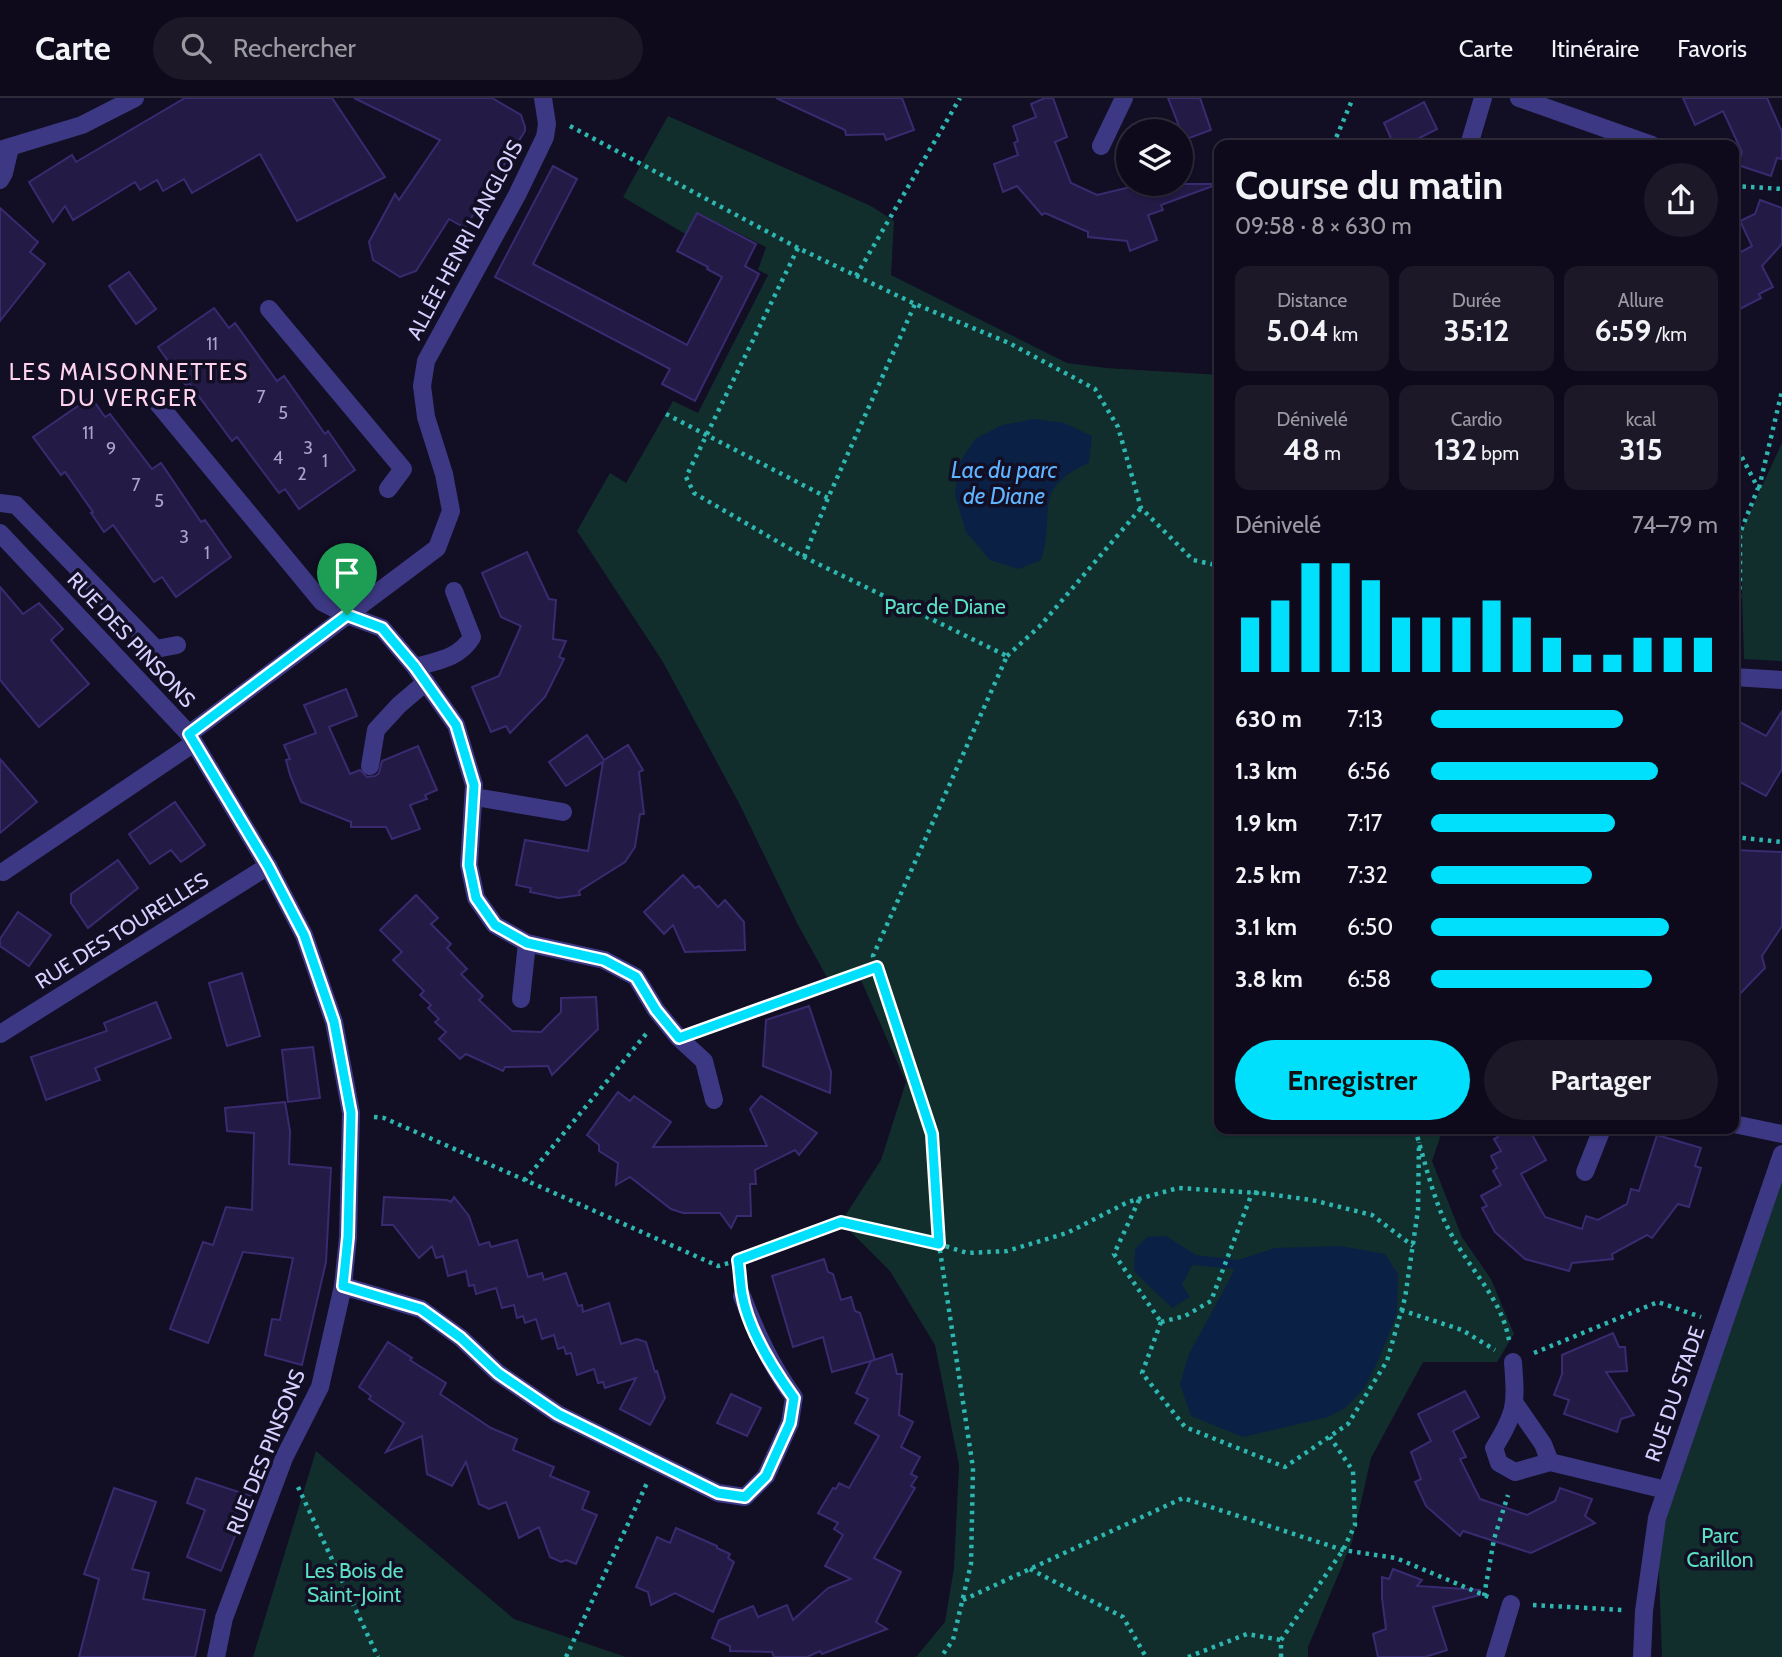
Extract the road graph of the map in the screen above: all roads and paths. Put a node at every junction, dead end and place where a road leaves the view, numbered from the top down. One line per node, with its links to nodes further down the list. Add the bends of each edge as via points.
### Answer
1 (135, 98): 13 (street, via 82,125)
2 (544, 98): 38 (street, ALLÉE HENRI LANGLOIS, via 545,137 426,361 422,386 426,416 451,511 442,536 437,548)
3 (960, 98): 18 (path)
4 (1124, 98): 12 (street)
5 (1353, 98): 9 (path)
6 (1483, 98): 10 (street)
7 (1519, 98): 11 (street)
8 (558, 120): 17 (path)
9 (1335, 140)
10 (1470, 140)
11 (1638, 140)
12 (1101, 146)
13 (5, 149): 14 (street)
14 (0, 180)
15 (1739, 186): 16 (path)
16 (1782, 189)
17 (798, 248): 18 (path); 24 (path)
18 (856, 276): 19 (path)
19 (915, 304): 28 (path); 30 (path, via 1009,343 1095,389 1118,427)
20 (269, 309): 27 (street, via 402,470)
21 (1782, 391): 26 (path)
22 (155, 400): 38 (street, via 323,602)
23 (666, 414): 24 (path)
24 (708, 435): 28 (path); 33 (path, via 686,477 694,494)
25 (1739, 452): 26 (path)
26 (1758, 488): 31 (path)
27 (388, 489)
28 (828, 498): 33 (path)
29 (0, 503): 39 (street, via 16,505 156,649)
30 (1141, 509): 35 (path, via 1193,560); 40 (path, via 1041,625)
31 (1739, 528)
32 (0, 533): 44 (street, RUE DES PINSONS)
33 (804, 556): 40 (path)
34 (1739, 564): 37 (path)
35 (1214, 565)
36 (454, 591): 41 (street, via 472,637 465,648)
37 (1739, 593)
38 (347, 615): 41 (street, via 382,628); 44 (street, ALLÉE HENRI LANGLOIS)
39 (177, 645)
40 (1007, 656): 53 (path, via 873,956)
41 (421, 674): 45 (street, via 376,730); 46 (street, via 456,725)
42 (1739, 677): 43 (street)
43 (1782, 680)
44 (191, 738): 50 (street, RUE DES PINSONS); 51 (street, ALLÉE HENRI LANGLOIS)
45 (370, 766)
46 (474, 797): 47 (street); 52 (street, via 469,865 476,898 495,925)
47 (563, 812)
48 (1739, 838): 49 (path)
49 (1782, 842)
50 (268, 866): 56 (street, RUE DES TOURELLES); 59 (street, RUE DES PINSONS, via 304,935 334,1022)
51 (3, 872)
52 (527, 943): 54 (street); 55 (street, via 604,960 636,977)
53 (877, 967): 57 (path); 70 (path, via 932,1134)
54 (521, 999)
55 (661, 1016): 57 (street); 67 (path)
56 (0, 1034)
57 (679, 1038): 58 (street, via 704,1061)
58 (714, 1100)
59 (351, 1113): 67 (path, via 384,1118); 73 (street, RUE DES PINSONS)
60 (1739, 1125): 63 (street)
61 (1417, 1134): 64 (path)
62 (1600, 1134): 66 (street)
63 (1782, 1134)
64 (1419, 1142): 71 (path); 78 (path, via 1454,1241 1506,1323)
65 (1782, 1153): 77 (street, RUE DU STADE)
66 (1585, 1172)
67 (525, 1180): 72 (path, via 718,1266)
68 (1252, 1192): 69 (path, via 1257,1193 1178,1188); 71 (path, via 1372,1215); 76 (path, via 1211,1301 1185,1316)
69 (1139, 1199): 70 (path, via 1067,1233 1007,1251 967,1253); 76 (path, via 1114,1254)
70 (939, 1244): 72 (path, via 841,1222); 89 (path, via 973,1468 971,1564)
71 (1413, 1246): 75 (path)
72 (738, 1260): 74 (path)
73 (343, 1286): 81 (street, RUE DES PINSONS, via 320,1387); 83 (street, via 421,1309 498,1373 558,1414)
74 (742, 1296): 83 (street, via 758,1338 794,1398 790,1423 766,1476 745,1497 718,1493)
75 (1401, 1310): 78 (path, via 1462,1330); 80 (path, via 1387,1361 1349,1424)
76 (1161, 1322): 80 (path, via 1142,1373 1185,1427 1285,1467)
77 (1723, 1324): 78 (path, via 1658,1302); 85 (street, RUE DU STADE)
78 (1513, 1362): 79 (street)
79 (1516, 1405): 82 (street); 84 (street, via 1494,1448 1499,1463)
80 (1330, 1437): 86 (path, via 1353,1471 1355,1525)
81 (284, 1458): 93 (street, RUE DES PINSONS, via 225,1618); 94 (path)
82 (1550, 1462): 84 (street); 85 (street)
83 (657, 1463): 95 (path)
84 (1514, 1472): 88 (path, via 1494,1539)
85 (1666, 1490): 91 (street, RUE DU STADE, via 1657,1518)
86 (1343, 1550): 87 (path, via 1183,1498); 88 (path, via 1396,1558); 92 (path)
87 (1029, 1569): 89 (path); 97 (path, via 1123,1617)
88 (1484, 1596): 90 (path)
89 (963, 1600): 96 (path, via 953,1640)
90 (1511, 1604): 91 (path); 100 (street)
91 (1644, 1611): 101 (street, RUE DU STADE)
92 (1281, 1640): 98 (path, via 1247,1634); 99 (path)
93 (216, 1657)
94 (378, 1657)
95 (566, 1657)
96 (942, 1657)
97 (1146, 1657)
98 (1188, 1657)
99 (1281, 1657)
100 (1495, 1657)
101 (1642, 1657)

